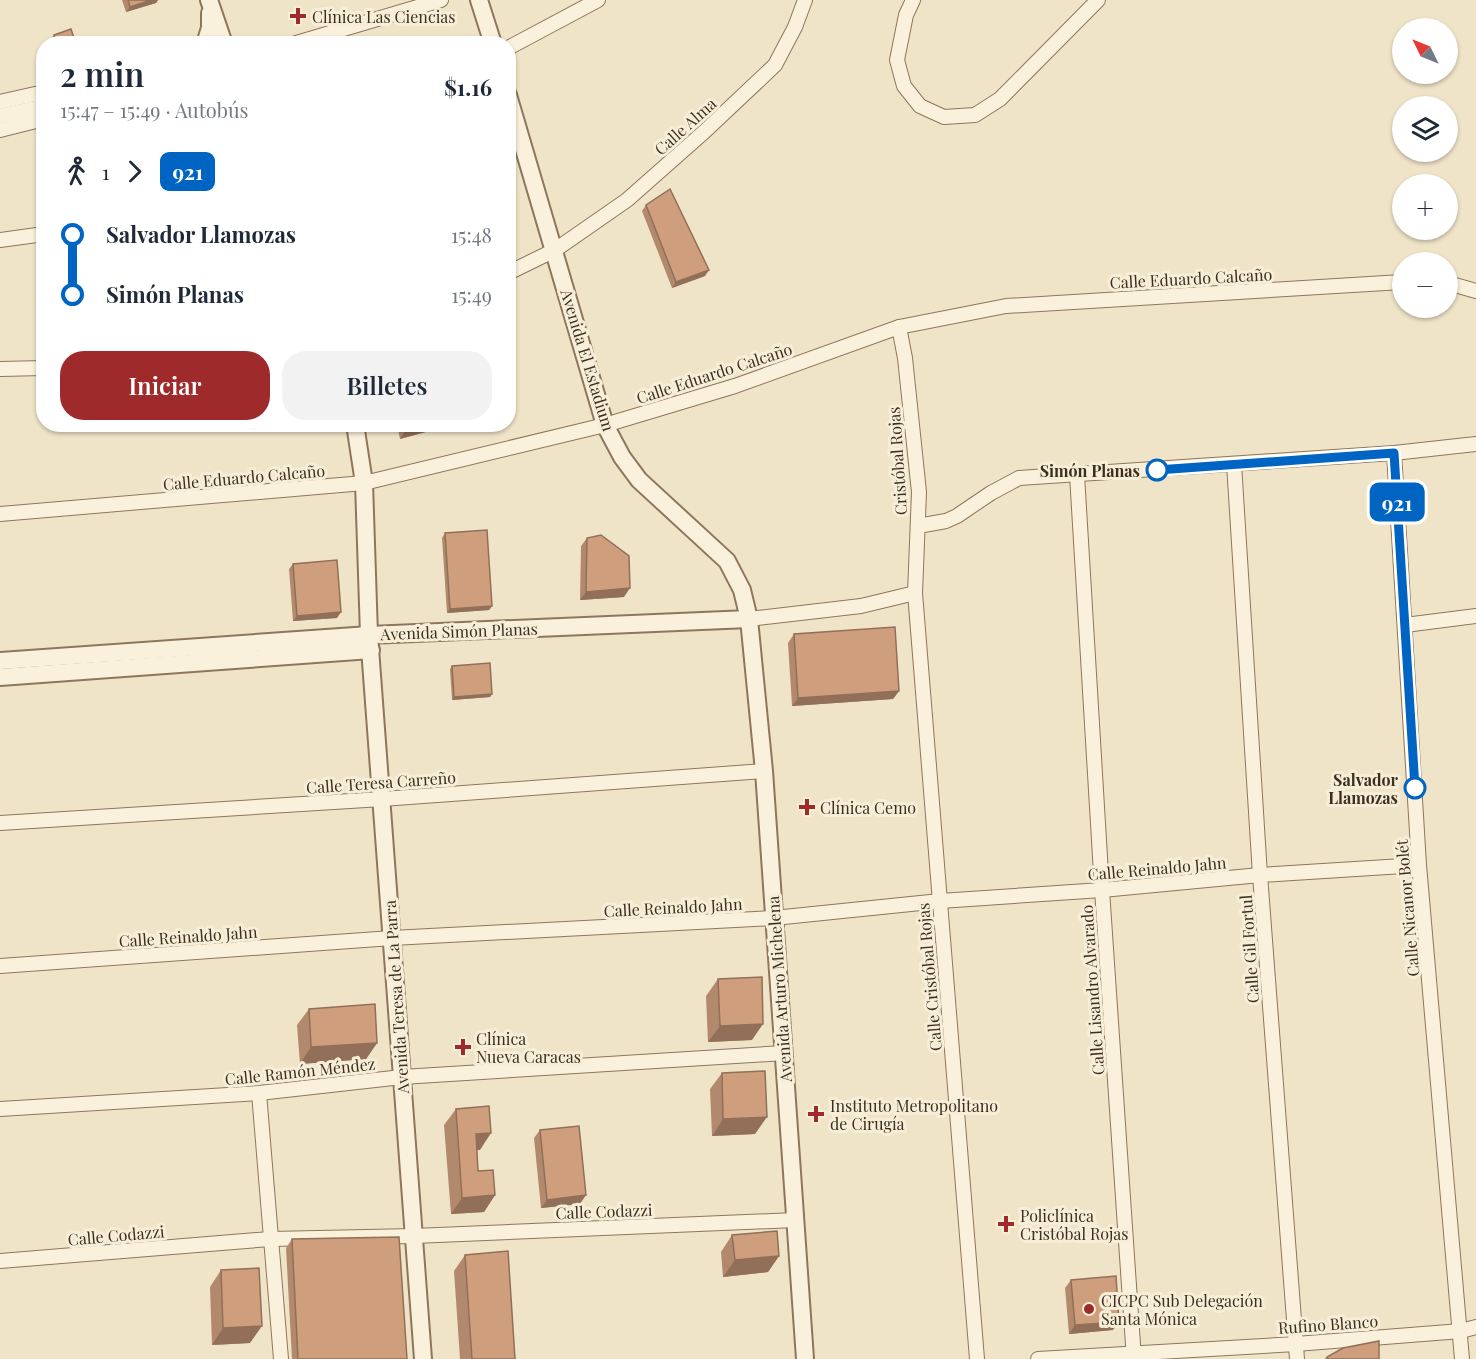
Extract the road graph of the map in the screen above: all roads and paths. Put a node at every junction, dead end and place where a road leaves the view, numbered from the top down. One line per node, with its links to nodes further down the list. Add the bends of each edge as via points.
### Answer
1 (441, 0): 10 (street)
2 (479, 0): 11 (street)
3 (598, 0): 12 (street)
4 (805, 0): 22 (street, Calle Alma, via 775,65 627,200)
5 (913, 0): 6 (street, via 897,60 904,86 920,106 944,117 975,115 1000,99)
6 (1098, 0)
7 (210, 2): 8 (street); 9 (street)
8 (208, 36)
9 (221, 36)
10 (320, 36)
11 (490, 36)
12 (516, 44)
13 (36, 94): 14 (street)
14 (0, 102)
15 (36, 108): 16 (street)
16 (0, 116)
17 (36, 121): 18 (street)
18 (0, 130)
19 (516, 137): 22 (street, Avenida El Estadium)
20 (36, 235): 21 (street)
21 (0, 240)
22 (555, 250): 23 (street, Calle Alma); 30 (street, Avenida El Estadium)
23 (516, 269)
24 (1392, 283): 27 (street, Calle Eduardo Calcaño, via 1006,306)
25 (1458, 286): 26 (street)
26 (1476, 291)
27 (899, 327): 30 (street, Calle Eduardo Calcaño, via 735,386); 38 (street, Cristóbal Rojas, via 919,492)
28 (36, 368): 29 (street)
29 (0, 369)
30 (605, 425): 36 (street, Calle Eduardo Calcaño); 41 (street, Avenida El Estadium, via 639,480 727,561 742,590)
31 (356, 432): 36 (street, Avenida Teresa de La Parra)
32 (1476, 444): 33 (street)
33 (1394, 453): 34 (street); 42 (street, Calle Nicanor Bolét)
34 (1234, 464): 35 (street); 50 (street, Calle Gil Fortul)
35 (1077, 475): 38 (street, via 1019,478 952,519); 51 (street, Calle Lisandro Alvarado)
36 (364, 483): 37 (street, Calle Eduardo Calcaño); 43 (street, Avenida Teresa de La Parra)
37 (0, 514)
38 (918, 526): 39 (street, Cristóbal Rojas)
39 (915, 593): 41 (street, Avenida Simón Planas, via 861,606); 52 (street, Calle Cristóbal Rojas)
40 (1476, 616): 42 (street)
41 (749, 619): 43 (street, Avenida Simón Planas); 46 (street, Avenida Arturo Michelena)
42 (1406, 625): 49 (street, Calle Nicanor Bolét)
43 (370, 642): 44 (street, Avenida Simón Planas); 45 (street, Avenida Simón Planas); 47 (street, Avenida Teresa de La Parra)
44 (2, 661)
45 (0, 677)
46 (764, 771): 47 (street, Calle Teresa Carreño); 53 (street, Avenida Arturo Michelena)
47 (382, 799): 48 (street, Calle Teresa Carreño); 54 (street, Avenida Teresa de La Parra)
48 (0, 823)
49 (1419, 865): 50 (street, Calle Reinaldo Jahn); 65 (street, Calle Nicanor Bolét)
50 (1260, 875): 51 (street, Calle Reinaldo Jahn); 66 (street, Calle Gil Fortul)
51 (1102, 890): 52 (street, Calle Reinaldo Jahn); 67 (street, Calle Lisandro Alvarado)
52 (940, 901): 53 (street, Calle Reinaldo Jahn); 71 (street, Calle Cristóbal Rojas)
53 (774, 918): 54 (street, Calle Reinaldo Jahn); 56 (street, Avenida Arturo Michelena)
54 (392, 938): 55 (street, Calle Reinaldo Jahn); 57 (street, Avenida Teresa de La Parra)
55 (0, 966)
56 (784, 1053): 57 (street, Calle Ramón Méndez); 60 (street, Avenida Arturo Michelena)
57 (402, 1077): 58 (street, Calle Ramón Méndez); 61 (street, Avenida Teresa de La Parra)
58 (259, 1093): 59 (street, Calle Ramón Méndez); 62 (street)
59 (0, 1109)
60 (795, 1220): 61 (street, Calle Codazzi); 70 (street, Avenida Arturo Michelena)
61 (414, 1236): 62 (street, Calle Codazzi); 69 (street, Avenida Teresa de La Parra)
62 (270, 1239): 63 (street, Calle Codazzi); 68 (street)
63 (0, 1261)
64 (1476, 1328): 65 (street, Rufino Blanco)
65 (1461, 1331): 66 (street, Rufino Blanco); 74 (street, Calle Nicanor Bolét)
66 (1296, 1344): 67 (street, Rufino Blanco); 73 (street, Calle Gil Fortul)
67 (1134, 1356): 72 (street, Rufino Blanco)
68 (281, 1359)
69 (423, 1359)
70 (805, 1359)
71 (977, 1359)
72 (1038, 1359)
73 (1297, 1359)
74 (1462, 1359)

